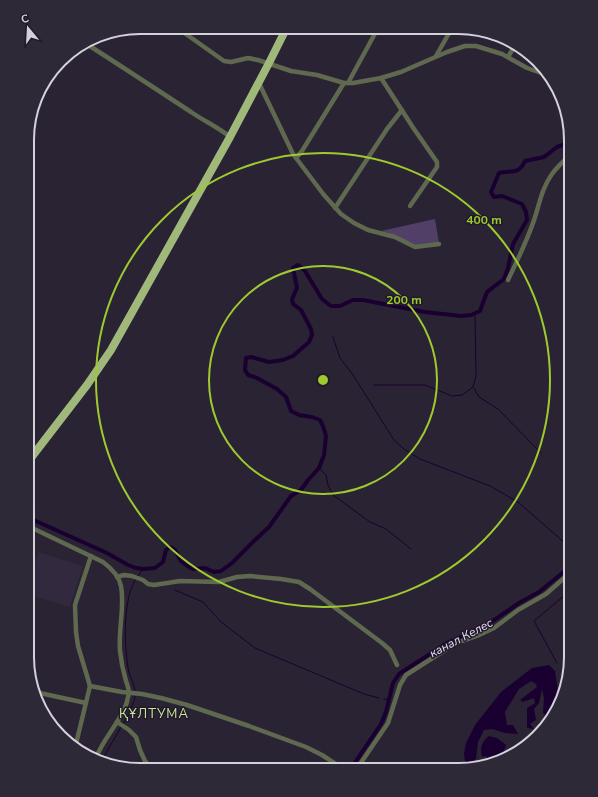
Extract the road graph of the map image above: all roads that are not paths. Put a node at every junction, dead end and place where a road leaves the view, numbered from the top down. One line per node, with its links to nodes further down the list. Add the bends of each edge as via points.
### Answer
1 (186, 34): 9 (street, via 224,61 248,58)
2 (284, 34): 9 (highway)
3 (375, 34): 13 (street)
4 (449, 34): 7 (street)
5 (89, 47): 15 (street)
6 (513, 49): 8 (street)
7 (436, 56): 8 (street, via 470,46 481,47); 11 (street)
8 (508, 57): 10 (street)
9 (269, 63): 12 (highway); 13 (street, via 291,72 317,75)
10 (540, 72)
11 (381, 78): 13 (street); 14 (street)
12 (259, 82): 15 (highway); 16 (street)
13 (346, 83): 16 (street)
14 (402, 110): 18 (street, via 437,164); 19 (street)
15 (230, 137): 22 (highway, via 107,356)
16 (296, 158): 19 (street)
17 (564, 161): 21 (street, via 546,185 519,259)
18 (410, 206)
19 (335, 208): 20 (street, via 349,220 368,230 395,237 412,246)
20 (439, 244)
21 (508, 280)
22 (34, 454)
23 (34, 529): 24 (street)
24 (90, 556): 25 (street, via 103,562); 28 (street, via 76,605 76,632)
25 (117, 577): 27 (street, via 132,576 154,585 180,581 219,582 250,576 299,582 382,643 390,650); 30 (street, via 121,585 122,599 120,650)
26 (564, 578): 37 (street, via 546,594 494,628 456,643 406,675 400,685 388,723)
27 (397, 665)
28 (90, 686): 30 (street); 31 (street)
29 (41, 693): 31 (street)
30 (129, 693): 32 (street); 36 (street, via 187,705 249,726 306,747)
31 (86, 703): 33 (street)
32 (117, 722): 34 (street); 35 (street, via 136,737)
33 (76, 742)
34 (98, 754)
35 (147, 763)
36 (333, 763)
37 (361, 763)

